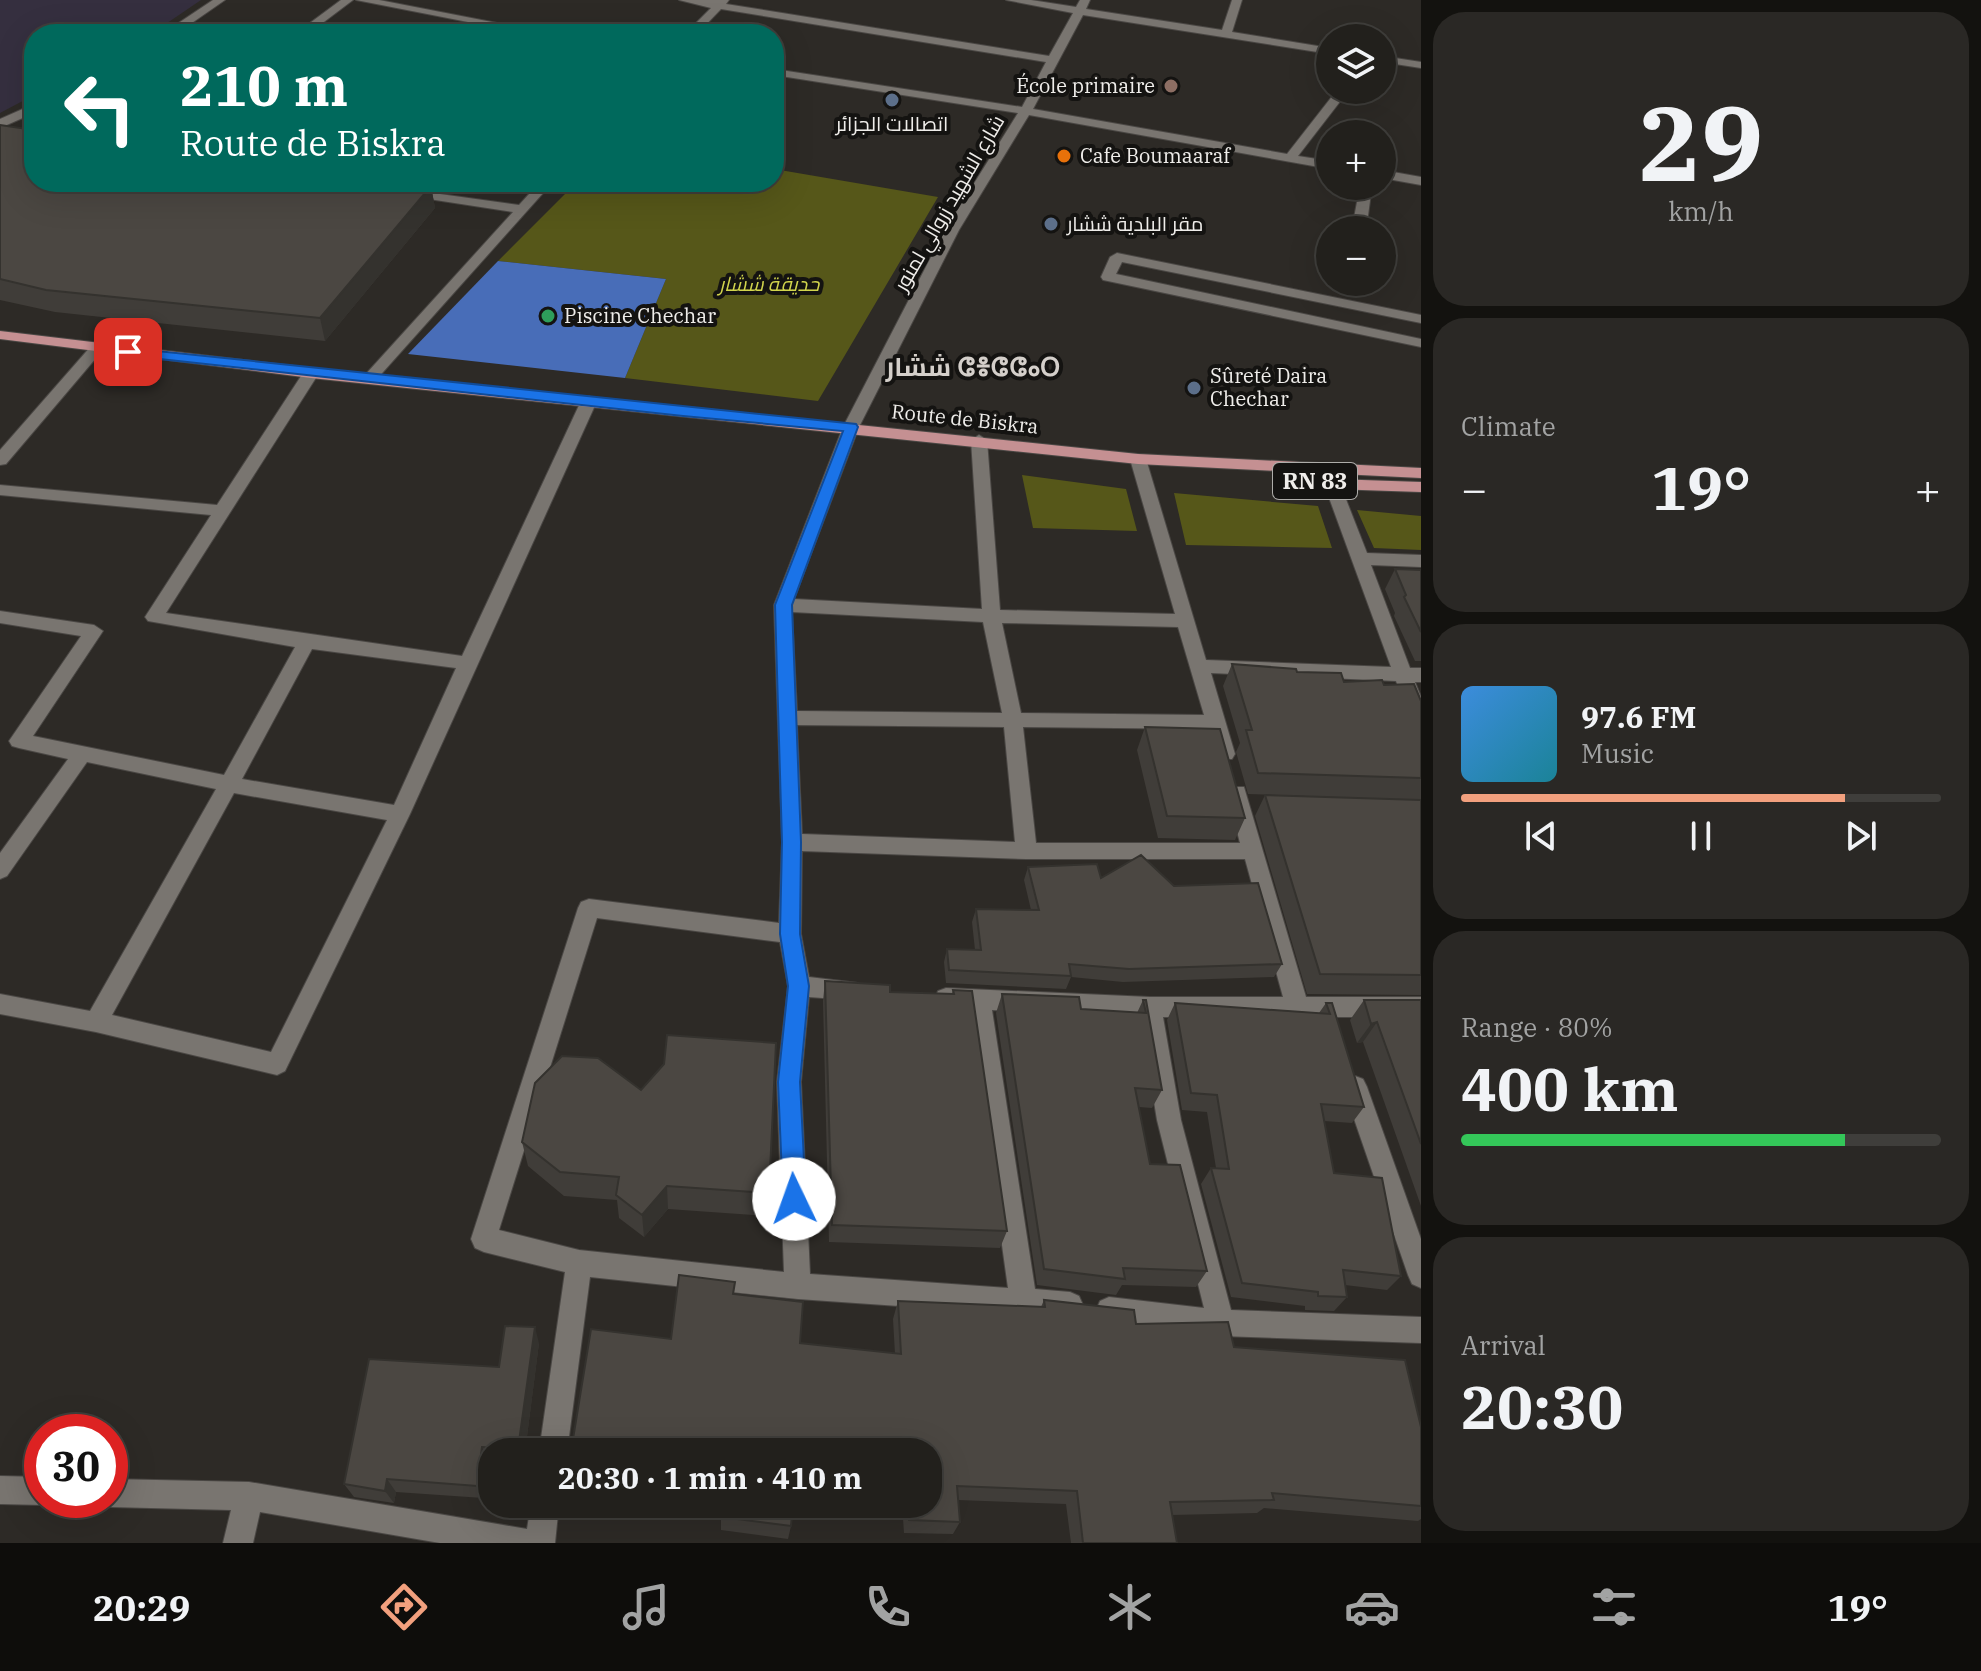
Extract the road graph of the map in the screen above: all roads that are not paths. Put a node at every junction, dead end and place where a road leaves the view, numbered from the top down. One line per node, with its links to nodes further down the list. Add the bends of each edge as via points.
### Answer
1 (220, 0): 9 (street)
2 (348, 0): 10 (street)
3 (363, 0): 11 (street)
4 (684, 0): 7 (street)
5 (1011, 0): 8 (street)
6 (1237, 0): 13 (street)
7 (721, 3): 12 (street); 15 (street)
8 (1082, 5): 13 (street); 15 (street, شارع الشهيد زروالي لمنور)
9 (183, 24)
10 (315, 24)
11 (493, 24)
12 (701, 24)
13 (1226, 34): 14 (street)
14 (1316, 49)
15 (1052, 60): 20 (street, شارع الشهيد زروالي لمنور)
16 (1396, 61): 17 (street)
17 (1421, 65)
18 (784, 74): 20 (street)
19 (1332, 104): 23 (street)
20 (1026, 111): 23 (street); 37 (street, شارع الشهيد زروالي لمنور, via 952,230)
21 (24, 115): 22 (street)
22 (4, 129)
23 (1290, 158): 24 (street)
24 (1316, 163)
25 (1396, 177): 26 (street)
26 (1421, 181)
27 (408, 192): 29 (street)
28 (537, 192): 29 (street)
29 (520, 209): 35 (street)
30 (1421, 319): 32 (street, via 1117,257 1108,277)
31 (0, 335): 33 (main road, Route de Biskra / RN 83)
32 (1421, 343)
33 (97, 348): 34 (main road, Route de Biskra / RN 83); 40 (street)
34 (311, 373): 35 (main road, Route de Biskra / RN 83); 46 (street)
35 (370, 378): 36 (main road, Route de Biskra / RN 83)
36 (589, 401): 37 (main road, Route de Biskra / RN 83); 54 (street)
37 (851, 427): 38 (main road, Route de Biskra / RN 83); 49 (street, شارع الشهيد زروالي لمنور)
38 (979, 440): 39 (main road, Route de Biskra / RN 83); 50 (street)
39 (1138, 459): 41 (main road, Route de Biskra / RN 83); 52 (street)
40 (0, 460)
41 (1211, 464): 42 (main road, RN 83); 43 (main road, RN 83)
42 (1421, 473)
43 (1332, 484): 44 (main road, RN 83); 47 (street)
44 (1421, 487)
45 (0, 490): 46 (street)
46 (222, 511): 53 (street, via 154,617)
47 (1361, 559): 48 (street); 56 (street)
48 (1421, 561)
49 (783, 605): 50 (street); 57 (street)
50 (991, 616): 52 (street); 58 (street)
51 (0, 617): 61 (street, via 94,631)
52 (1185, 621): 55 (street)
53 (307, 642): 54 (street); 63 (street)
54 (468, 663): 64 (street)
55 (1198, 666): 56 (street); 59 (street)
56 (1412, 675): 60 (street)
57 (785, 718): 58 (street); 65 (street)
58 (1013, 720): 59 (street); 66 (street)
59 (1215, 722): 67 (street, via 1249,806)
60 (1421, 723)
61 (10, 739): 62 (street)
62 (82, 754): 63 (street); 68 (street)
63 (229, 784): 64 (street); 79 (street)
64 (400, 814): 79 (street, via 277,1064)
65 (792, 842): 66 (street); 69 (street)
66 (1026, 851): 67 (street)
67 (1253, 851): 76 (street)
68 (0, 870)
69 (790, 934): 70 (street); 82 (street, via 589,908 484,1239)
70 (799, 986): 71 (street); 84 (street, via 789,1082)
71 (874, 992)
72 (919, 995): 73 (street)
73 (979, 1000): 75 (street); 85 (street)
74 (0, 1004): 79 (street)
75 (1150, 1007): 76 (street); 86 (street, via 1169,1120)
76 (1297, 1007): 77 (street)
77 (1331, 1007): 78 (street); 80 (street)
78 (1421, 1007)
79 (96, 1022)
80 (1340, 1036)
81 (1349, 1066): 83 (street)
82 (579, 1263): 84 (street); 88 (street)
83 (1421, 1275)
84 (798, 1286): 85 (street)
85 (1023, 1300): 86 (street)
86 (1221, 1323): 87 (street)
87 (1421, 1330)
88 (555, 1438)
89 (0, 1490): 90 (street)
90 (24, 1491)
91 (128, 1493): 92 (street)
92 (249, 1496): 94 (street); 95 (street)
93 (543, 1518): 96 (street)
94 (238, 1543)
95 (525, 1543)
96 (540, 1543)

